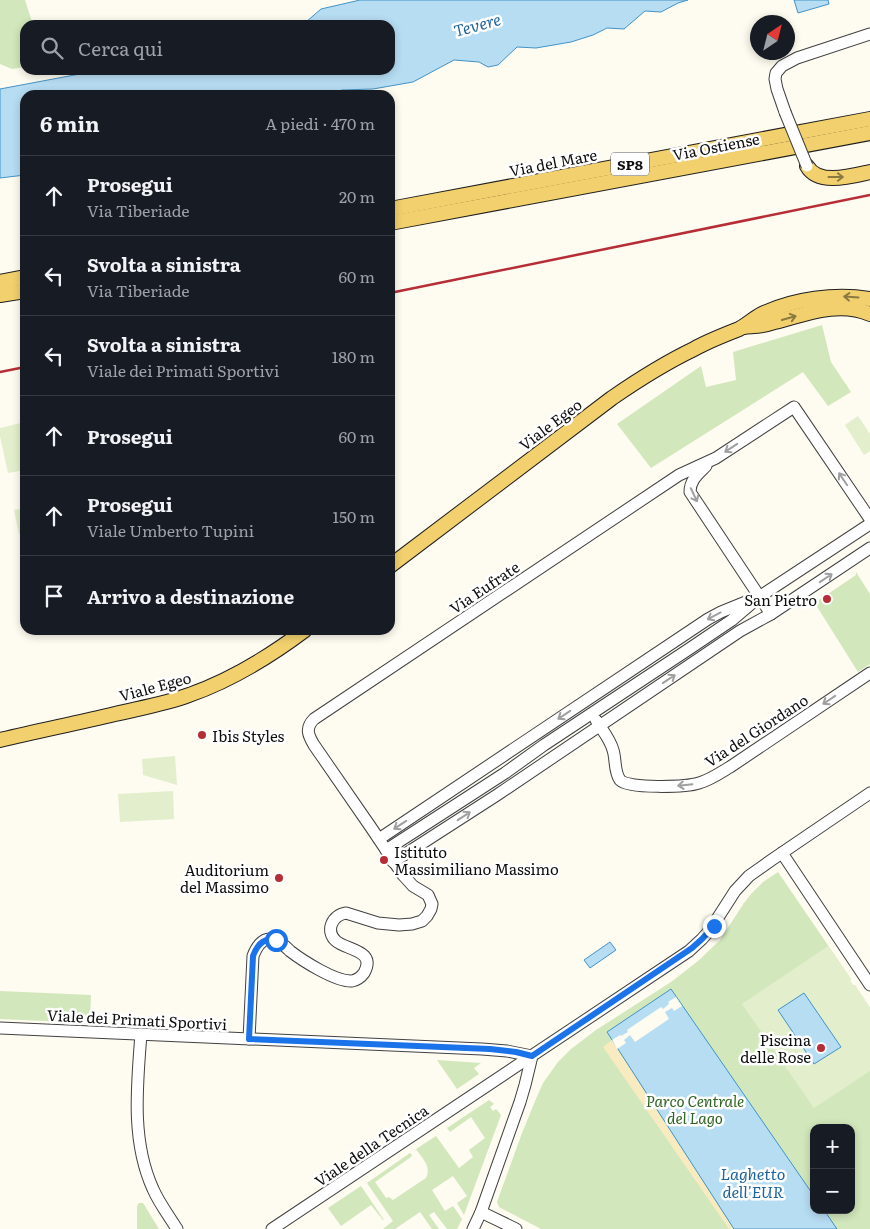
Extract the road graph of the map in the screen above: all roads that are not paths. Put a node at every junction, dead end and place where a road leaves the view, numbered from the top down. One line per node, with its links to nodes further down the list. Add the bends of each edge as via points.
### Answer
1 (870, 34): 4 (street, bridge, via 787,63 778,70 775,79 777,89)
2 (870, 119): 6 (main road, Via del Mare / SP8)
3 (870, 133): 7 (main road, Via Ostiense)
4 (807, 166): 5 (main road, one-way to 5, via 814,174 824,177)
5 (870, 172)
6 (395, 208)
7 (395, 222)
8 (20, 278): 9 (main road)
9 (0, 282)
10 (20, 292): 11 (main road)
11 (0, 296)
12 (870, 298): 14 (main road, Viale Egeo, one-way to 14, via 843,296 806,301 767,312)
13 (870, 314): 14 (main road, Viale Egeo, one-way to 13, via 829,308)
14 (741, 328): 19 (main road, Viale Egeo, via 694,348 634,383)
15 (716, 458): 16 (street, one-way to 15, via 794,407); 20 (street, one-way to 20, via 694,479 690,492); 44 (street, Via Eufrate, via 679,475 311,721 308,727 311,740)
16 (870, 519)
17 (870, 524): 20 (street)
18 (870, 548): 21 (street, one-way to 18)
19 (395, 562)
20 (759, 597): 21 (street); 23 (street, one-way to 23, via 714,615); 24 (street)
21 (771, 614): 25 (street)
22 (298, 635): 34 (main road, Viale Egeo, via 258,662 190,695)
23 (681, 637): 24 (street); 26 (street)
24 (689, 649): 25 (street); 28 (street)
25 (696, 660): 29 (street, one-way to 25)
26 (638, 666): 28 (street); 30 (street)
27 (870, 673): 32 (street, Via del Giordano, one-way to 32, via 730,767 694,784 655,786 622,782 612,748)
28 (646, 677): 29 (street); 31 (street)
29 (654, 689): 32 (street)
30 (584, 702): 31 (street); 33 (street, one-way to 33)
31 (592, 713): 32 (street); 35 (street)
32 (600, 726): 36 (street)
33 (536, 734): 35 (street); 37 (street)
34 (0, 740)
35 (544, 745): 36 (street); 38 (street)
36 (552, 757): 40 (street)
37 (480, 771): 38 (street); 41 (street)
38 (489, 783): 40 (street); 42 (street)
39 (870, 793): 46 (street, Viale della Tecnica)
40 (497, 795): 43 (street, one-way to 40)
41 (425, 809): 42 (street); 44 (street, one-way to 44)
42 (432, 820): 43 (street); 45 (street)
43 (440, 831): 47 (street)
44 (379, 839): 45 (street)
45 (386, 850): 47 (street)
46 (782, 853): 48 (street); 53 (street, Viale della Tecnica, via 740,885 714,926 697,944)
47 (393, 862): 52 (street, via 410,883 428,895 432,905 427,916 416,923 399,925 373,922 349,913 335,918 330,928 335,940 359,951 366,960 364,973 353,980 320,970 276,940 262,942 252,959)
48 (866, 971): 49 (street)
49 (870, 985)
50 (0, 1028): 51 (street, Viale dei Primati Sportivi)
51 (141, 1034): 52 (street, Viale dei Primati Sportivi); 55 (street, via 137,1114 140,1148 153,1190)
52 (249, 1039): 53 (street, Viale dei Primati Sportivi, via 502,1050)
53 (532, 1056): 54 (street, via 520,1102); 56 (street, Viale della Tecnica)
54 (481, 1212): 57 (street); 58 (street)
55 (177, 1229)
56 (272, 1229)
57 (474, 1229)
58 (516, 1229)

